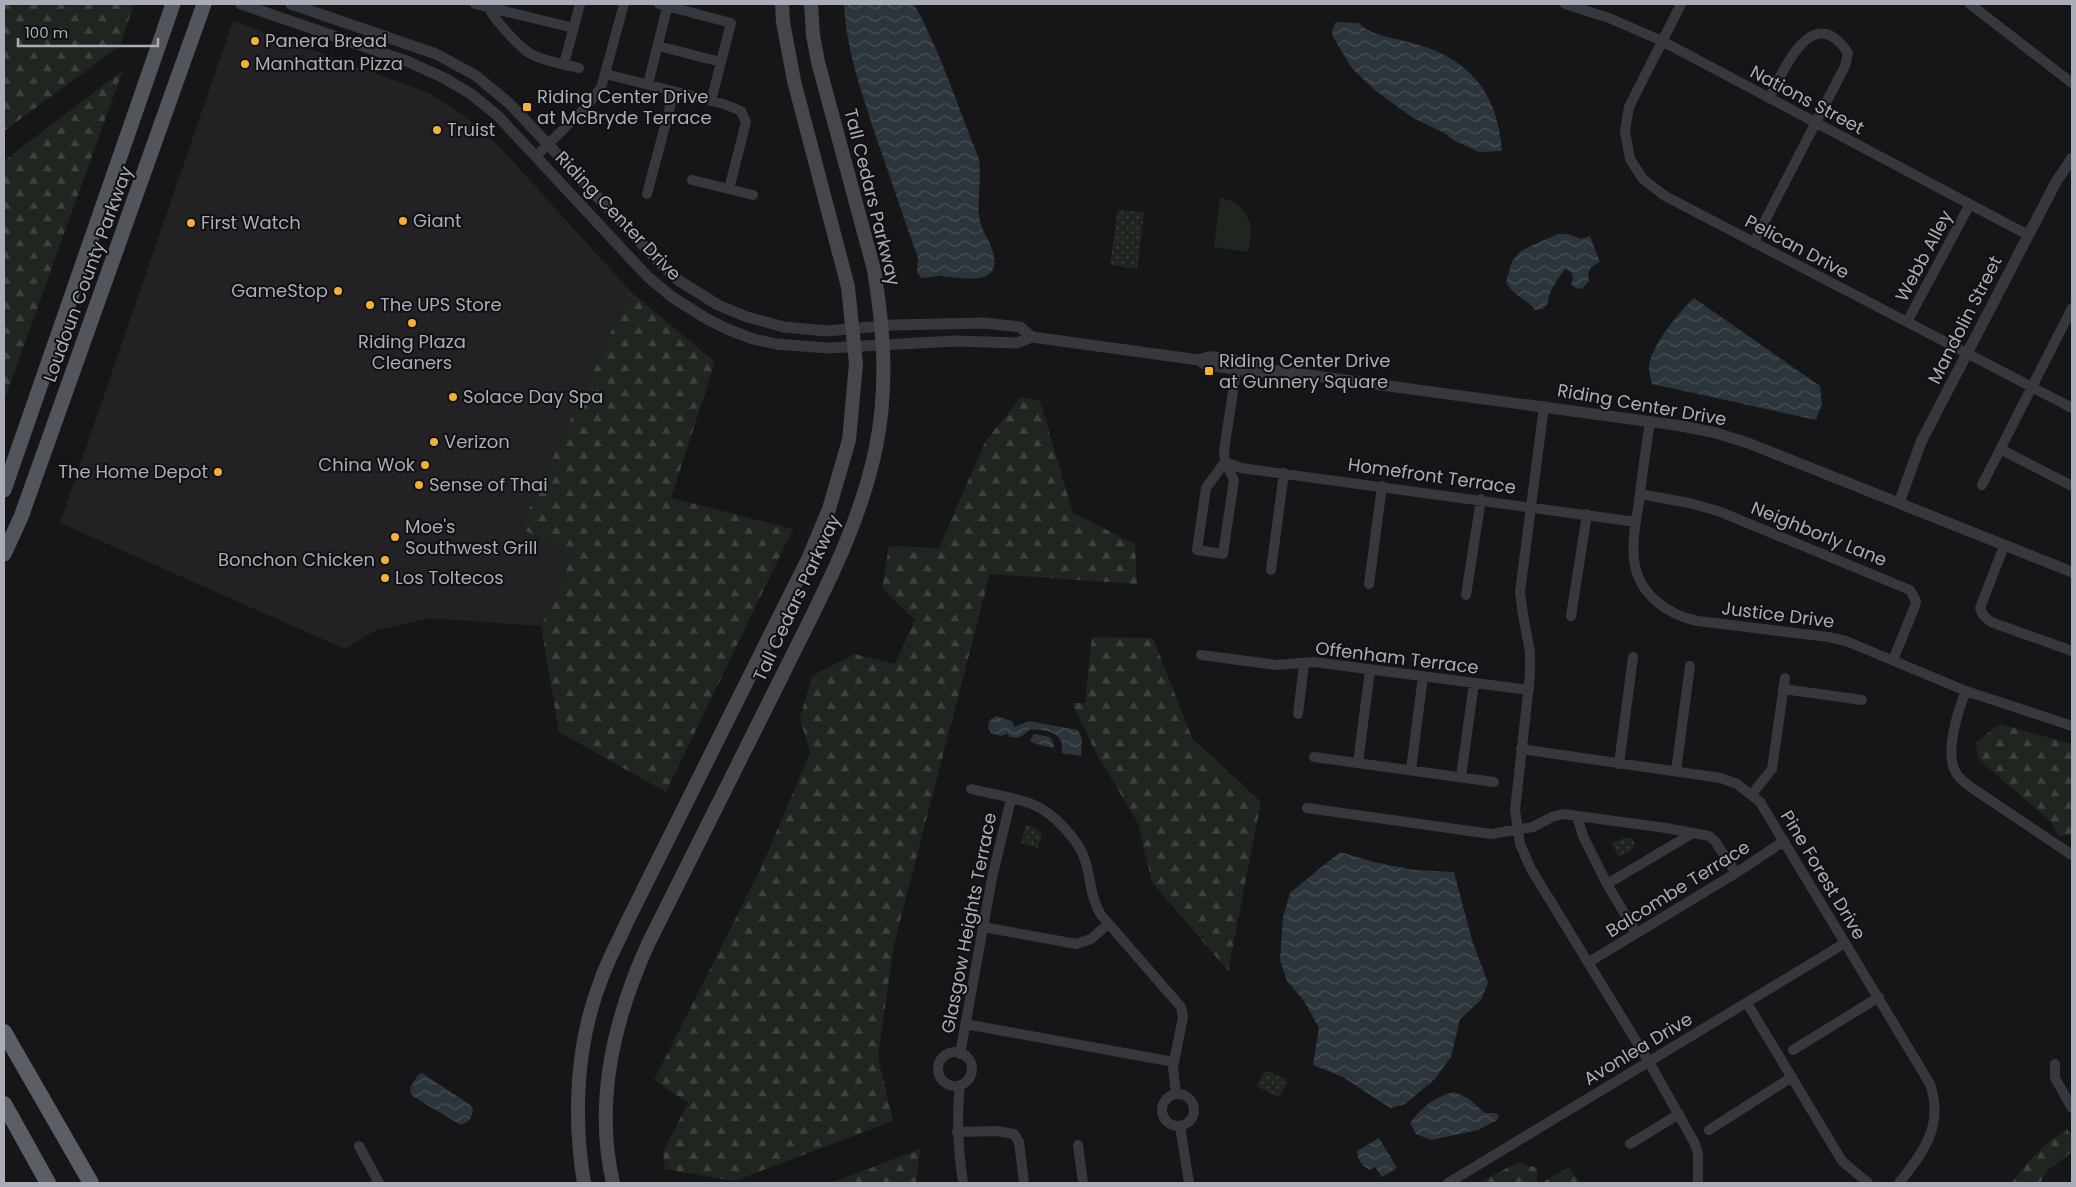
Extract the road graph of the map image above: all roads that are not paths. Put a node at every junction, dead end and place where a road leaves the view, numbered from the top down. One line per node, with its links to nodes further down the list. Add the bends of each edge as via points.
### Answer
1 (172, 4): 59 (main road, Loudoun County Parkway)
2 (204, 4): 67 (main road, Loudoun County Parkway, via 21,517)
3 (241, 4): 29 (street, Riding Center Drive, via 409,62 444,78 483,103)
4 (291, 4): 28 (street, Riding Center Drive, via 418,47 456,64 495,90)
5 (475, 4): 13 (street)
6 (580, 4): 15 (street)
7 (624, 4): 21 (street)
8 (782, 4): 41 (main road, Tall Cedars Parkway, via 794,81 848,287)
9 (810, 4): 40 (main road, Tall Cedars Parkway, via 818,62 874,270)
10 (1565, 4): 16 (street, Nations Street, via 1609,18)
11 (1681, 4): 16 (street, Pelican Drive)
12 (1970, 4): 22 (street)
13 (488, 5): 15 (street); 19 (street, via 497,20 528,52)
14 (665, 5): 17 (street); 18 (street, via 731,23)
15 (574, 28): 19 (street)
16 (1662, 41): 25 (street, Nations Street); 37 (street, Pelican Drive, via 1628,107 1626,130 1630,159 1643,179 1666,196)
17 (658, 46): 18 (street); 23 (street)
18 (721, 62): 26 (street)
19 (564, 64): 20 (street)
20 (579, 68)
21 (606, 74): 23 (street); 28 (street, via 591,102)
22 (2072, 83)
23 (648, 84): 24 (street)
24 (674, 92): 26 (street); 33 (street)
25 (1769, 98): 27 (street, Nations Street); 27 (street, via 1799,40 1809,31 1821,29 1833,33 1848,53 1845,66)
26 (711, 100): 32 (street, via 741,111 745,118)
27 (1817, 123): 35 (street, Nations Street); 37 (street)
28 (548, 143): 29 (street); 41 (street, Riding Center Drive, via 661,264 698,294 741,315 784,327 827,331)
29 (536, 156): 44 (street, Riding Center Drive, via 647,276 672,298 706,320 776,344)
30 (2072, 158): 36 (street, Mandolin Street)
31 (692, 180): 32 (street)
32 (729, 190): 34 (street)
33 (647, 194)
34 (754, 196)
35 (1970, 204): 36 (street, Nations Street); 39 (street, Webb Alley)
36 (2028, 236): 45 (street, Mandolin Street)
37 (1754, 242): 39 (street, Pelican Drive)
38 (2072, 308): 49 (street)
39 (1907, 322): 45 (street, Pelican Drive)
40 (882, 326): 41 (street, Riding Center Drive); 42 (street, Riding Center Drive, via 1008,325 1020,327); 43 (main road, Tall Cedars Parkway)
41 (853, 329): 44 (main road, Tall Cedars Parkway)
42 (1032, 337): 43 (street, Riding Center Drive, via 1016,343 955,341); 46 (street, Riding Center Drive)
43 (884, 346): 44 (street, Riding Center Drive); 136 (main road, Tall Cedars Parkway, via 884,395 877,447 845,544 631,981 613,1043 607,1088 606,1132)
44 (854, 348): 135 (main road, Tall Cedars Parkway, via 849,440 829,509 797,583 627,922 592,1007 578,1093)
45 (1967, 354): 49 (street, Pelican Drive); 62 (street, Mandolin Street, via 1921,442)
46 (1199, 360): 47 (street, Riding Center Drive, via 1206,365); 48 (street, Riding Center Drive, via 1215,357 1267,365)
47 (1236, 367): 48 (street, Riding Center Drive, via 1264,373); 54 (street)
48 (1272, 370): 50 (street, Riding Center Drive)
49 (2032, 387): 51 (street, Pelican Drive); 53 (street)
50 (1544, 406): 52 (street, Riding Center Drive); 63 (street)
51 (2072, 408)
52 (1650, 422): 60 (street, Justice Drive); 62 (street, Riding Center Drive, via 1716,433 1748,443)
53 (2000, 449): 56 (street); 58 (street)
54 (1225, 462): 54 (street, via 1206,488 1197,550 1223,554 1234,480); 55 (street, Homefront Terrace, via 1241,468)
55 (1284, 472): 57 (street, Homefront Terrace); 68 (street)
56 (1982, 485)
57 (1382, 486): 61 (street, Homefront Terrace); 70 (street)
58 (2072, 486)
59 (4, 490)
60 (1640, 494): 65 (street, Justice Drive); 76 (street, Neighborly Lane, via 1718,511 1910,590 1915,606)
61 (1481, 500): 63 (street, Homefront Terrace); 71 (street)
62 (1899, 504): 66 (street, Riding Center Drive)
63 (1530, 506): 64 (street, Homefront Terrace); 82 (street, via 1520,592 1530,652)
64 (1587, 514): 65 (street, Homefront Terrace); 72 (street)
65 (1636, 522): 76 (street, Justice Drive, via 1633,547 1636,572 1651,596 1674,614 1715,624 1828,637)
66 (2004, 546): 69 (street, Riding Center Drive); 73 (street, via 1980,608 1983,615 1991,622)
67 (4, 554)
68 (1271, 570)
69 (2072, 572)
70 (1369, 584)
71 (1466, 595)
72 (1571, 616)
73 (2072, 652)
74 (1202, 655): 77 (street, Offenham Terrace, via 1277,665)
75 (1632, 657): 90 (street)
76 (1893, 660): 83 (street, Justice Drive)
77 (1304, 664): 79 (street, Offenham Terrace, via 1314,662); 85 (street)
78 (1690, 666): 92 (street)
79 (1370, 670): 80 (street, Offenham Terrace); 89 (street)
80 (1423, 676): 81 (street, Offenham Terrace); 91 (street)
81 (1474, 684): 82 (street, Offenham Terrace); 93 (street)
82 (1529, 690): 87 (street)
83 (1966, 691): 86 (street, Justice Drive); 103 (street, via 1956,718 1952,758 1957,775)
84 (1862, 700): 96 (street, via 1784,684 1772,769)
85 (1298, 714)
86 (2072, 726)
87 (1521, 749): 90 (street, Pine Forest Drive); 100 (street, via 1515,797)
88 (1314, 757): 89 (street)
89 (1358, 763): 91 (street)
90 (1619, 764): 92 (street, Pine Forest Drive)
91 (1411, 770): 93 (street)
92 (1676, 771): 96 (street, Pine Forest Drive, via 1721,778)
93 (1461, 777): 94 (street)
94 (1494, 782)
95 (971, 789): 97 (street)
96 (1752, 794): 102 (street, Pine Forest Drive)
97 (1011, 799): 106 (street, via 1041,809 1078,845 1085,860 1093,901); 107 (street, Glasgow Heights Terrace)
98 (1307, 808): 100 (street, via 1488,833)
99 (1577, 816): 100 (street, via 1556,815 1537,826); 101 (street); 105 (street, via 1583,836)
100 (1517, 830): 110 (street, via 1522,852 1531,869)
101 (1693, 833): 104 (street, via 1716,841); 105 (street)
102 (1784, 842): 104 (street, Balcombe Terrace); 109 (street, Pine Forest Drive)
103 (2072, 855)
104 (1736, 874): 108 (street, Balcombe Terrace)
105 (1608, 884): 108 (street)
106 (1108, 924): 107 (street, via 1091,939 1076,944); 117 (street, via 1181,1008 1183,1017)
107 (983, 927): 113 (street, Glasgow Heights Terrace)
108 (1636, 933): 110 (street, Balcombe Terrace)
109 (1845, 943): 111 (street, Pine Forest Drive); 112 (street, Avonlea Drive)
110 (1588, 962): 118 (street)
111 (1879, 998): 115 (street); 144 (street, Pine Forest Drive, via 1925,1073 1934,1094 1933,1126 1928,1142)
112 (1746, 1003): 118 (street, Avonlea Drive); 120 (street)
113 (965, 1024): 116 (street, Glasgow Heights Terrace); 117 (street)
114 (4, 1032): 133 (highway)
115 (1793, 1050)
116 (960, 1054): 121 (street, via 969,1060 972,1070); 121 (street, via 944,1057 938,1070 945,1083)
117 (1174, 1062): 122 (street)
118 (1649, 1062): 125 (street); 141 (street, Avonlea Drive)
119 (2055, 1064): 124 (street, via 2055,1078)
120 (1792, 1077): 127 (street); 143 (street, via 1842,1161)
121 (960, 1085): 128 (street)
122 (1176, 1094): 126 (street, via 1168,1098 1162,1110 1168,1122); 126 (street, via 1189,1098 1194,1106 1192,1119)
123 (4, 1104): 132 (highway)
124 (2072, 1108)
125 (1679, 1114): 129 (street); 142 (street, via 1698,1153)
126 (1180, 1126): 140 (street)
127 (1709, 1130)
128 (957, 1132): 137 (street); 138 (street, via 1014,1134 1019,1142)
129 (1630, 1144)
130 (1078, 1145): 139 (street)
131 (359, 1146): 134 (street)
132 (48, 1183)
133 (91, 1183)
134 (379, 1183)
135 (584, 1183)
136 (613, 1183)
137 (963, 1183)
138 (1024, 1183)
139 (1083, 1183)
140 (1189, 1183)
141 (1448, 1183)
142 (1698, 1183)
143 (1868, 1183)
144 (1899, 1183)

